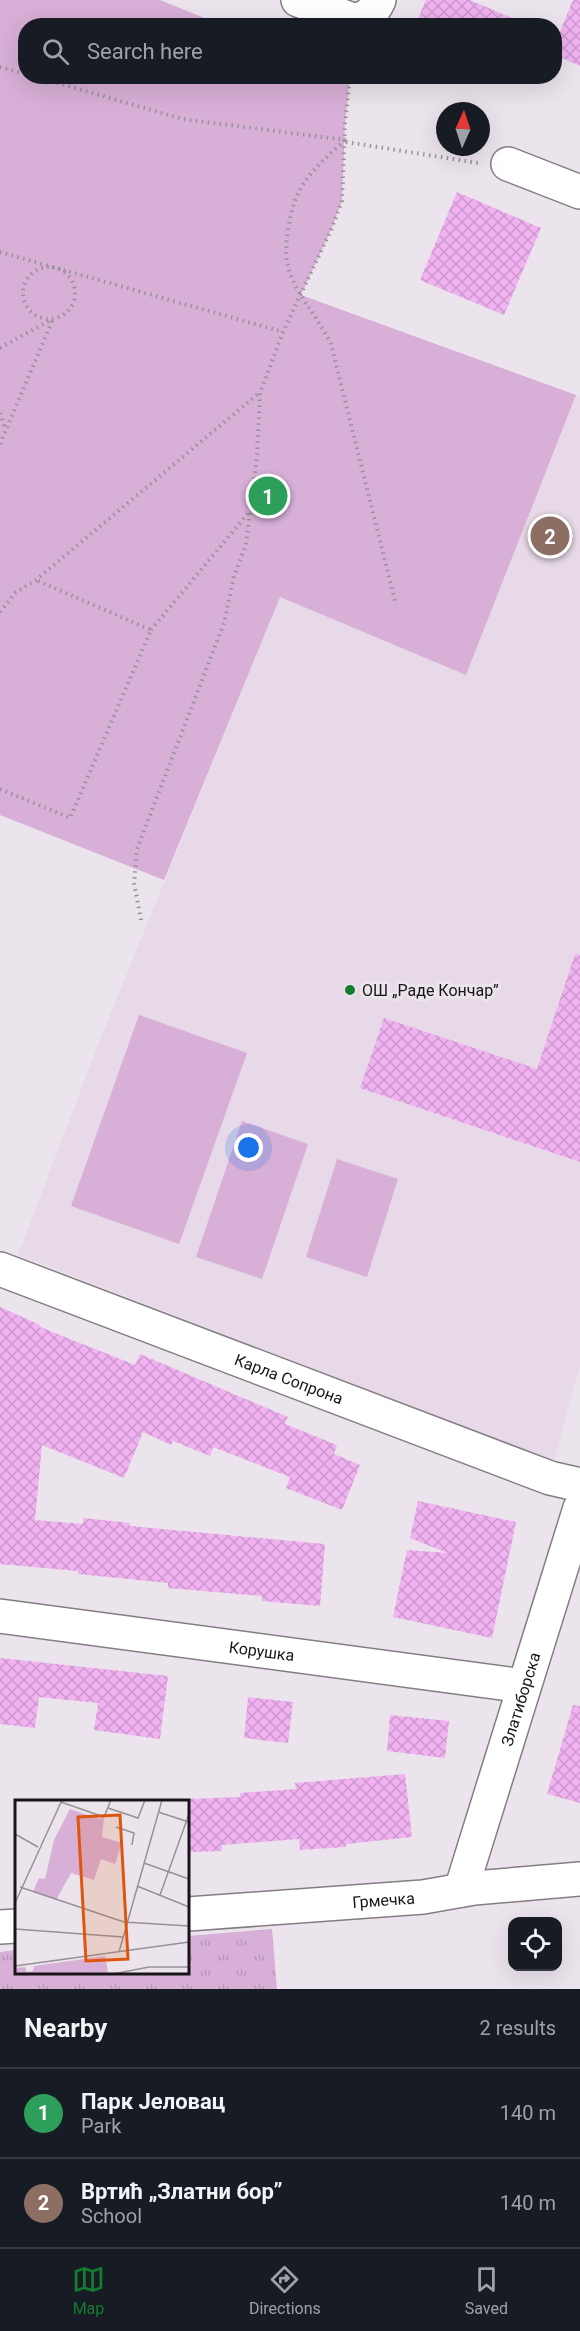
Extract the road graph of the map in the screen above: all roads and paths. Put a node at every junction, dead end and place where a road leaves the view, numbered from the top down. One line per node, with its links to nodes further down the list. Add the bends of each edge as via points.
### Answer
1 (298, 0): 3 (street)
2 (379, 0): 4 (street, via 372,14)
3 (348, 18)
4 (364, 18)
5 (0, 67): 6 (path)
6 (18, 72)
7 (62, 84): 9 (path, via 182,119)
8 (349, 84): 9 (path)
9 (346, 141): 10 (path, via 489,165); 14 (path, via 342,201); 14 (path, via 310,173 291,209 285,257)
10 (508, 164): 11 (street)
11 (580, 192)
12 (0, 252): 13 (path)
13 (57, 269): 15 (path, via 71,280 75,297 66,312); 15 (path, via 33,272 22,294 34,315); 16 (path)
14 (301, 295): 16 (path); 24 (path, via 331,344)
15 (53, 319): 17 (path); 20 (path)
16 (283, 332): 18 (path)
17 (0, 348)
18 (260, 393): 22 (path); 23 (path)
19 (0, 413): 20 (path)
20 (6, 430): 21 (path)
21 (0, 444)
22 (250, 510): 26 (path); 28 (path, via 246,545 234,576 224,623 137,849 134,883)
23 (36, 579): 25 (path, via 15,593); 26 (path)
24 (396, 605)
25 (0, 612)
26 (151, 630): 27 (path, via 70,818)
27 (0, 789)
28 (141, 920)
29 (0, 1269): 30 (street, Карла Сопрона, via 550,1478)
30 (580, 1485)
31 (580, 1508): 33 (street, Златиборска)
32 (0, 1616): 33 (street, Корушка)
33 (524, 1686): 35 (street, Златиборска)
34 (580, 1879): 35 (street, Грмечка)
35 (461, 1890): 36 (street, Грмечка, via 423,1897)
36 (189, 1914)
37 (15, 1926): 38 (street)
38 (0, 1927)

